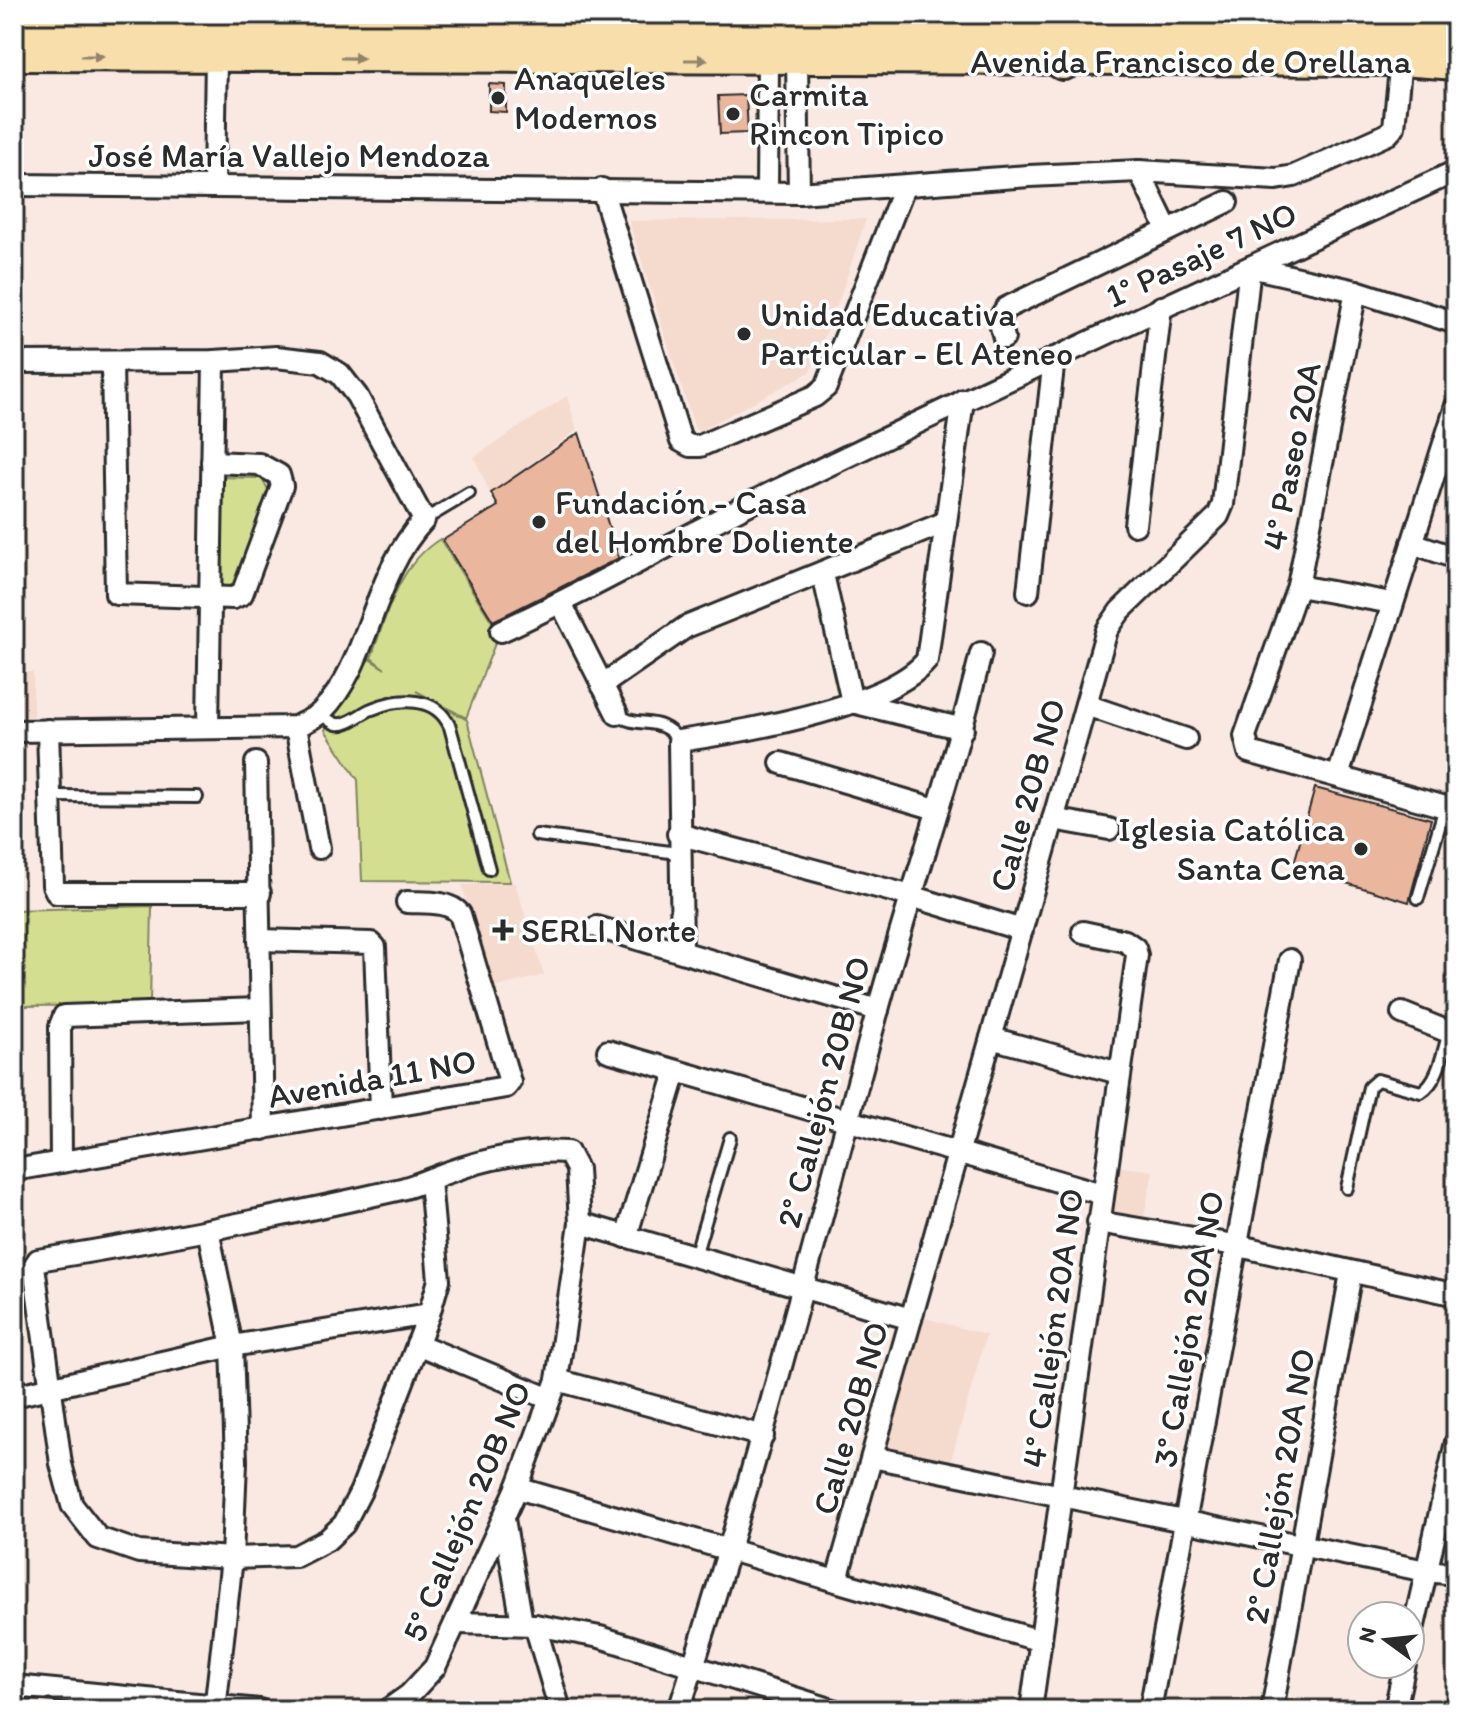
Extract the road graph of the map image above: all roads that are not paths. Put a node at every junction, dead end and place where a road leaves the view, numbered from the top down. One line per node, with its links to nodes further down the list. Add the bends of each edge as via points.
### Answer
1 (14, 25): 2 (highway, Avenida Francisco de Orellana)
2 (1130, 32): 4 (highway, Avenida Francisco de Orellana); 8 (highway)
3 (1456, 33): 4 (highway, Avenida Francisco de Orellana)
4 (1399, 47): 8 (main road, Avenida Francisco de Orellana); 9 (highway); 10 (street, José María Vallejo Mendoza, via 1394,127 1388,134 1276,179)
5 (14, 55): 6 (main road, Avenida Francisco de Orellana, one-way to 6)
6 (216, 57): 7 (main road, Avenida Francisco de Orellana, one-way to 7); 13 (street)
7 (783, 60): 8 (main road, Avenida Francisco de Orellana); 16 (street); 17 (street)
8 (1063, 62)
9 (1456, 63)
10 (1139, 171): 14 (street, José María Vallejo Mendoza); 19 (street)
11 (1456, 171): 20 (street, 1° Pasaje 7 NO)
12 (14, 185): 13 (street, José María Vallejo Mendoza)
13 (214, 185): 15 (street, José María Vallejo Mendoza)
14 (904, 187): 15 (street, via 826,387 700,446 681,441); 17 (street, José María Vallejo Mendoza)
15 (602, 189): 16 (street, José María Vallejo Mendoza)
16 (767, 192): 17 (street, José María Vallejo Mendoza)
17 (799, 193)
18 (1227, 202): 19 (street)
19 (1167, 229): 24 (street, via 1006,308 999,319)
20 (1250, 267): 21 (street); 22 (street, 1° Pasaje 7 NO); 48 (street, Calle 20B NO, via 1223,504 1218,516 1112,621)
21 (1356, 291): 23 (street); 39 (street, 4° Paseo 20A)
22 (1161, 307): 25 (street, 1° Pasaje 7 NO); 35 (street)
23 (1456, 323)
24 (1004, 338)
25 (1054, 358): 29 (street, 1° Pasaje 7 NO); 40 (street)
26 (214, 361): 28 (street); 31 (street); 33 (street, via 300,357 340,374)
27 (14, 362): 28 (street)
28 (112, 362): 41 (street, via 116,594)
29 (963, 400): 34 (street); 43 (street, 1° Pasaje 7 NO, via 750,504)
30 (1456, 406): 36 (street)
31 (212, 462): 41 (street); 41 (street, via 272,467 282,486 242,594)
32 (469, 493): 33 (lane)
33 (424, 520): 49 (street, via 394,559 341,686)
34 (946, 522): 38 (street); 47 (street, via 927,660 916,672)
35 (1135, 525)
36 (1412, 543): 37 (street); 42 (street)
37 (1456, 558)
38 (823, 574): 46 (street, via 686,627); 47 (street)
39 (1298, 586): 42 (street, 4° Paseo 20A); 60 (street, via 1245,736 1246,746 1260,757)
40 (1028, 592)
41 (212, 597): 51 (street)
42 (1392, 603): 60 (street)
43 (562, 605): 44 (street, 1° Pasaje 7 NO); 46 (street)
44 (501, 631)
45 (981, 653): 53 (street, 2° Callejón 20B NO)
46 (602, 685): 50 (street)
47 (852, 702): 53 (street); 57 (street, via 763,728)
48 (1086, 705): 56 (street); 65 (street, Calle 20B NO)
49 (321, 713): 52 (street); 70 (lane, via 341,724 409,699 440,713 450,727)
50 (617, 714): 57 (lane, via 657,723)
51 (208, 726): 52 (street); 54 (street)
52 (296, 727): 69 (street)
53 (963, 729): 63 (street, 2° Callejón 20B NO)
54 (48, 730): 55 (street); 61 (street)
55 (14, 731)
56 (1186, 739)
57 (679, 741): 68 (street)
58 (256, 763): 71 (street)
59 (781, 763): 63 (street)
60 (1338, 776): 64 (street)
61 (50, 796): 62 (lane); 71 (street, via 57,893)
62 (197, 797)
63 (936, 809): 72 (street, 2° Callejón 20B NO)
64 (1450, 809): 73 (lane)
65 (1053, 819): 66 (street); 76 (street, Calle 20B NO)
66 (1109, 829)
67 (537, 835): 68 (lane)
68 (678, 844): 72 (street); 79 (street)
69 (319, 848)
70 (489, 869)
71 (260, 893): 78 (street)
72 (911, 896): 76 (street); 82 (street, 2° Callejón 20B NO)
73 (1418, 898)
74 (407, 902): 89 (street, Avenida 11 NO, via 445,904 460,914 510,1082 506,1087)
75 (597, 927): 79 (street)
76 (1022, 930): 85 (street, Calle 20B NO)
77 (1083, 932): 88 (street, 4° Callejón 20A NO, via 1125,941 1137,955)
78 (259, 940): 81 (street); 89 (street, via 375,947)
79 (682, 951): 82 (street)
80 (1290, 960): 103 (street, 3° Callejón 20A NO)
81 (259, 1009): 91 (street); 94 (street, via 64,1016)
82 (878, 1010): 90 (street, 2° Callejón 20B NO)
83 (1402, 1013): 84 (street)
84 (1452, 1033): 97 (lane, via 1426,1090 1377,1080 1369,1087)
85 (991, 1038): 88 (street); 93 (street, Calle 20B NO)
86 (608, 1051): 87 (street)
87 (676, 1072): 90 (street); 102 (street)
88 (1119, 1073): 98 (street, 4° Callejón 20A NO)
89 (381, 1109): 91 (street, Avenida 11 NO)
90 (848, 1121): 93 (street); 106 (street, 2° Callejón 20B NO)
91 (263, 1129): 94 (street, Avenida 11 NO)
92 (730, 1138): 104 (lane)
93 (958, 1153): 98 (street); 109 (street, Calle 20B NO)
94 (61, 1162): 95 (street, Avenida 11 NO)
95 (14, 1170)
96 (430, 1181): 100 (street, 5° Callejón 20B NO, via 505,1158 568,1152 577,1169); 101 (street); 108 (street, via 439,1280)
97 (1347, 1188)
98 (1102, 1194): 99 (street, 4° Callejón 20A NO)
99 (1098, 1222): 103 (street); 119 (street, 4° Callejón 20A NO)
100 (580, 1223): 102 (street); 113 (street, 5° Callejón 20B NO)
101 (208, 1230): 111 (street); 112 (street, via 38,1260 34,1266)
102 (626, 1237): 104 (street)
103 (1235, 1245): 105 (street); 121 (street, 3° Callejón 20A NO)
104 (695, 1256): 106 (street)
105 (1351, 1273): 107 (street); 122 (street, 2° Callejón 20A NO)
106 (803, 1287): 109 (street); 115 (street, 2° Callejón 20B NO)
107 (1456, 1295)
108 (429, 1314): 110 (street); 111 (street)
109 (911, 1319): 117 (street, Calle 20B NO)
110 (417, 1344): 113 (street); 124 (street, via 344,1524 296,1556)
111 (232, 1346): 112 (street); 124 (street)
112 (50, 1387): 114 (street); 124 (street, via 72,1505 98,1538 139,1552)
113 (553, 1390): 115 (street); 118 (street, 5° Callejón 20B NO)
114 (14, 1396)
115 (763, 1436): 123 (street, 2° Callejón 20B NO)
116 (1456, 1442): 125 (street)
117 (872, 1457): 119 (street); 127 (street, Calle 20B NO)
118 (517, 1488): 120 (street, 5° Callejón 20B NO); 123 (street)
119 (1062, 1496): 121 (street); 131 (street, 4° Callejón 20A NO)
120 (504, 1519): 129 (street, 5° Callejón 20B NO); 130 (street)
121 (1186, 1522): 122 (street); 143 (street, 3° Callejón 20A NO)
122 (1299, 1545): 125 (street); 144 (street, 2° Callejón 20A NO)
123 (732, 1549): 127 (street); 132 (street, 2° Callejón 20B NO)
124 (232, 1558): 136 (street)
125 (1426, 1571): 126 (street); 128 (street)
126 (1456, 1574)
127 (837, 1579): 131 (street)
128 (1420, 1600)
129 (457, 1623): 130 (street); 135 (street, 5° Callejón 20B NO)
130 (529, 1624): 132 (street, via 600,1637); 139 (street)
131 (1041, 1641): 142 (street, 4° Callejón 20A NO)
132 (694, 1666): 140 (street, 2° Callejón 20B NO); 141 (street)
133 (1402, 1680): 145 (street)
134 (14, 1686): 136 (street)
135 (410, 1703): 138 (street, 5° Callejón 20B NO)
136 (215, 1708): 137 (street)
137 (259, 1710)
138 (388, 1710)
139 (560, 1710)
140 (679, 1710)
141 (833, 1710)
142 (1031, 1710)
143 (1150, 1710)
144 (1272, 1710)
145 (1395, 1710)

